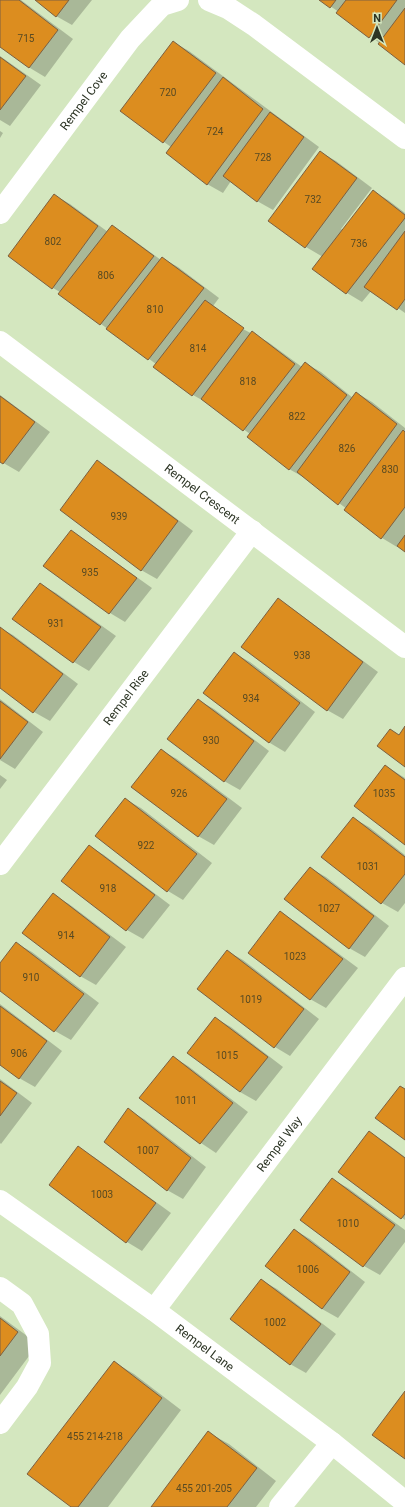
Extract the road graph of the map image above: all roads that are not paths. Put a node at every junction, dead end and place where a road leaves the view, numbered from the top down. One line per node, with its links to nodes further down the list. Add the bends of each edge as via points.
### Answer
1 (178, 0): 4 (street, Rempel Cove, via 162,5 130,39)
2 (209, 0): 3 (street, via 228,8 254,25)
3 (405, 138)
4 (0, 213)
5 (0, 342): 6 (street, Rempel Crescent)
6 (252, 532): 7 (street, Rempel Crescent); 8 (street, Rempel Rise)
7 (405, 647)
8 (0, 864)
9 (405, 978): 12 (street, Rempel Way)
10 (0, 1201): 12 (street, Rempel Lane)
11 (0, 1288): 13 (street, via 22,1304 38,1334 40,1363 27,1387)
12 (154, 1310): 14 (street, Rempel Lane)
13 (0, 1423)
14 (332, 1443): 15 (street, Rempel Lane); 16 (street)
15 (405, 1502)
16 (280, 1507)

